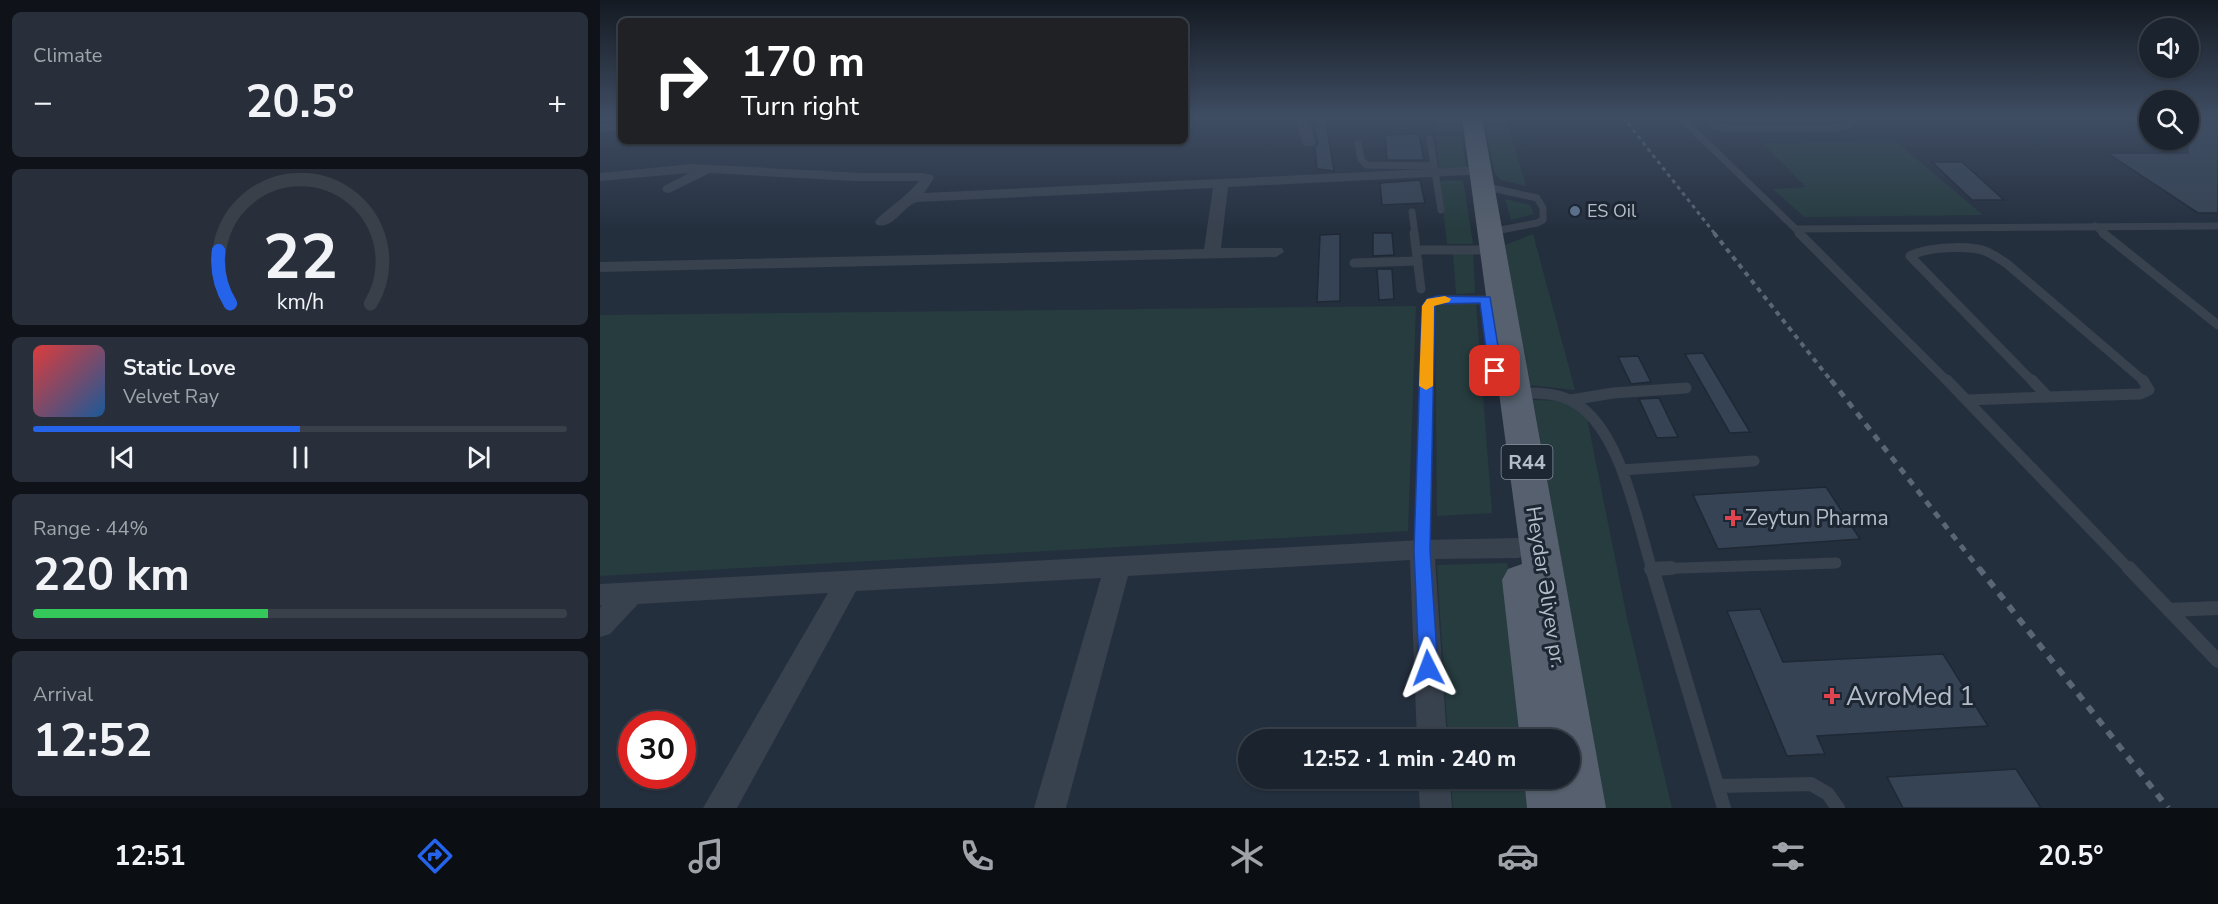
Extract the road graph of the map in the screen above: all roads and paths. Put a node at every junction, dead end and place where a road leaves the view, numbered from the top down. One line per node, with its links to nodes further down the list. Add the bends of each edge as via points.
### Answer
1 (1359, 155): 7 (lane, via 1366,165)
2 (1432, 155): 7 (lane)
3 (1471, 155): 9 (main road, Heydər Əliyev pr. / R44)
4 (1474, 155): 9 (main road, Heydər Əliyev pr. / R44)
5 (1720, 155): 18 (lane)
6 (711, 167): 8 (street); 11 (street); 12 (street, via 927,178)
7 (1433, 169): 9 (street); 10 (street); 13 (lane)
8 (600, 177)
9 (1476, 178): 19 (main road, Heydər Əliyev pr. / R44); 19 (lane, via 1537,198 1545,215 1537,224)
10 (1221, 184): 12 (street); 22 (street)
11 (669, 189)
12 (916, 197): 15 (street, via 904,201)
13 (1441, 210)
14 (1412, 213): 20 (lane)
15 (883, 222)
16 (2096, 226): 17 (lane); 18 (lane); 28 (lane)
17 (2218, 226)
18 (1798, 229): 33 (lane)
19 (1485, 241): 20 (lane); 27 (main road, Heydər Əliyev pr. / R44); 30 (main road, Heydər Əliyev pr. / R44)
20 (1417, 250): 23 (lane)
21 (1276, 252): 22 (street)
22 (1212, 254): 25 (street)
23 (1418, 261): 24 (lane); 26 (lane)
24 (1354, 263)
25 (600, 267)
26 (1420, 289)
27 (1486, 300): 36 (main road, Heydər Əliyev pr. / R44); 37 (lane, via 1438,300 1428,306)
28 (2218, 325)
29 (1686, 388): 32 (lane)
30 (1516, 393): 32 (lane, via 1553,393); 57 (main road, Heydər Əliyev pr. / R44)
31 (2048, 397): 31 (lane, via 1910,256 1914,252 1980,250 1992,254 2145,382 2149,390 2140,394); 33 (lane)
32 (1571, 400): 35 (lane, via 1587,409 1602,426)
33 (1968, 400): 45 (lane)
34 (1754, 461): 35 (lane)
35 (1622, 470): 40 (lane)
36 (1518, 548): 37 (street); 49 (main road, Heydər Əliyev pr. / R44)
37 (1422, 550): 39 (street); 48 (street)
38 (1836, 563): 40 (lane)
39 (1117, 567): 41 (street); 54 (street)
40 (1651, 569): 50 (lane)
41 (847, 583): 42 (street); 53 (street)
42 (630, 594): 43 (street); 46 (street)
43 (600, 595)
44 (2218, 608): 45 (lane)
45 (2169, 610): 47 (lane)
46 (600, 626)
47 (2218, 661)
48 (1431, 729)
49 (1543, 729)
50 (1718, 786): 58 (lane); 59 (lane, via 1811,784 1828,794)
51 (1435, 789): 55 (street)
52 (1550, 789): 56 (main road)
53 (719, 808)
54 (1050, 808)
55 (1436, 808)
56 (1553, 808)
57 (1580, 808)
58 (1724, 808)
59 (1838, 808)

